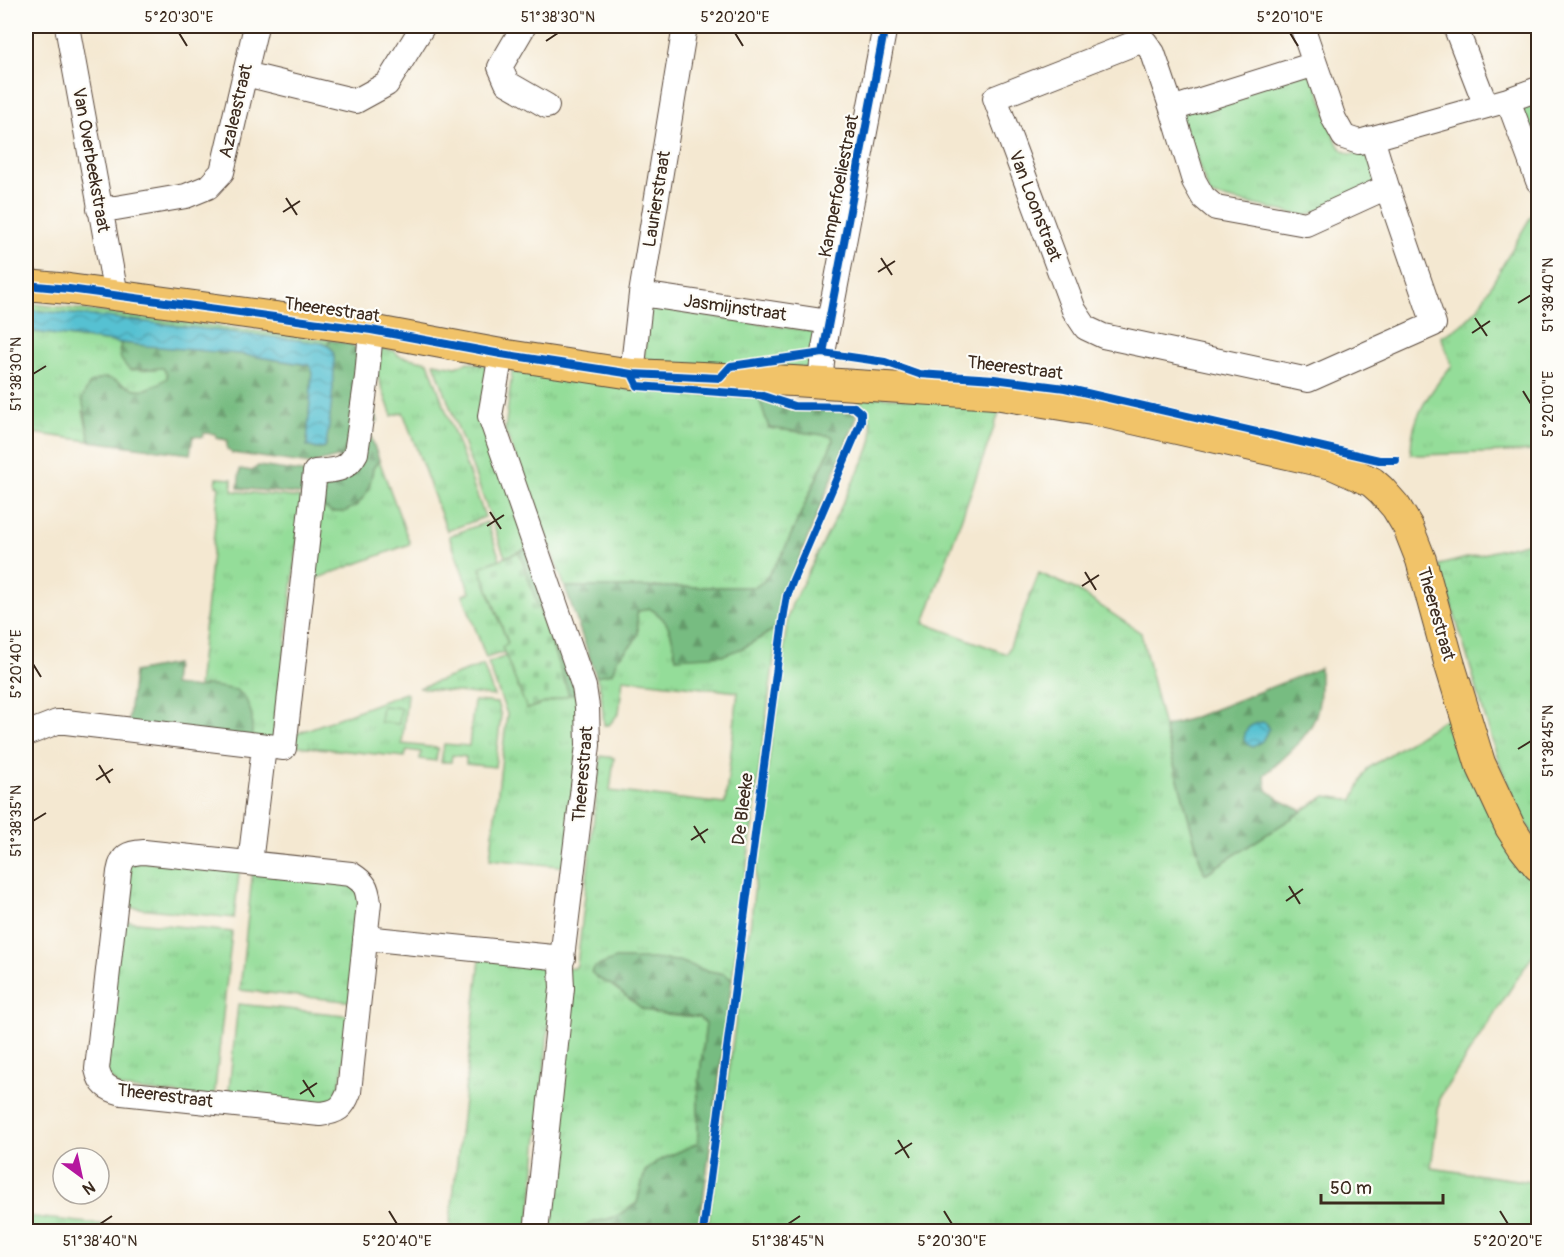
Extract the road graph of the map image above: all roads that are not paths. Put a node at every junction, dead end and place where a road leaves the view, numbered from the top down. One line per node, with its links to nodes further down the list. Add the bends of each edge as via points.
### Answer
1 (67, 26): 18 (street, Van Overbeekstraat)
2 (256, 26): 10 (street, Azaleastraat)
3 (423, 26): 10 (street, via 387,84 356,101)
4 (524, 26): 13 (street, via 500,68 507,83)
5 (685, 26): 20 (street, Laurierstraat)
6 (885, 26): 22 (street, Kamperfoeliestraat)
7 (1302, 26): 9 (street)
8 (1455, 26): 12 (street)
9 (1315, 64): 14 (street); 15 (street, via 1344,137 1359,142)
10 (245, 74): 18 (street, Azaleastraat, via 222,172 208,187 186,196)
11 (1539, 89): 12 (street)
12 (1497, 103): 15 (street); 16 (street)
13 (548, 106)
14 (1172, 109): 17 (street, via 1194,181 1203,197 1216,208 1306,224); 17 (street, Van Loonstraat, via 1153,53 1145,42 1135,42 995,98 1074,310 1086,328 1103,336 1308,380 1434,324)
15 (1372, 138): 17 (street)
16 (1539, 181)
17 (1387, 187)
18 (99, 209): 21 (street, Van Overbeekstraat)
19 (26, 285): 21 (main road, Theerestraat)
20 (641, 294): 22 (street, Jasmijnstraat); 25 (street, Laurierstraat)
21 (116, 295): 23 (main road, Theerestraat)
22 (829, 322): 26 (street, Kamperfoeliestraat)
23 (370, 330): 24 (main road, Theerestraat); 28 (street, Theerestraat, via 356,453 345,467 315,472)
24 (501, 354): 25 (main road, Theerestraat); 32 (street, Theerestraat, via 490,416 587,706 588,745)
25 (632, 374): 26 (main road, Theerestraat)
26 (820, 383): 30 (main road, Theerestraat, via 995,394 1098,411 1332,464 1372,482 1396,507 1408,527 1480,763 1510,827)
27 (26, 734): 28 (street, via 66,722)
28 (274, 747): 29 (street, Theerestraat)
29 (250, 863): 31 (street, Theerestraat, via 351,874 362,880 368,889 369,903); 31 (street, Theerestraat, via 144,852 132,853 121,861 97,1069 100,1080 110,1090 320,1114 333,1112 345,1104 350,1092)
30 (1539, 866)
31 (365, 938): 32 (street)
32 (563, 958): 33 (street, Theerestraat)
33 (536, 1232)

